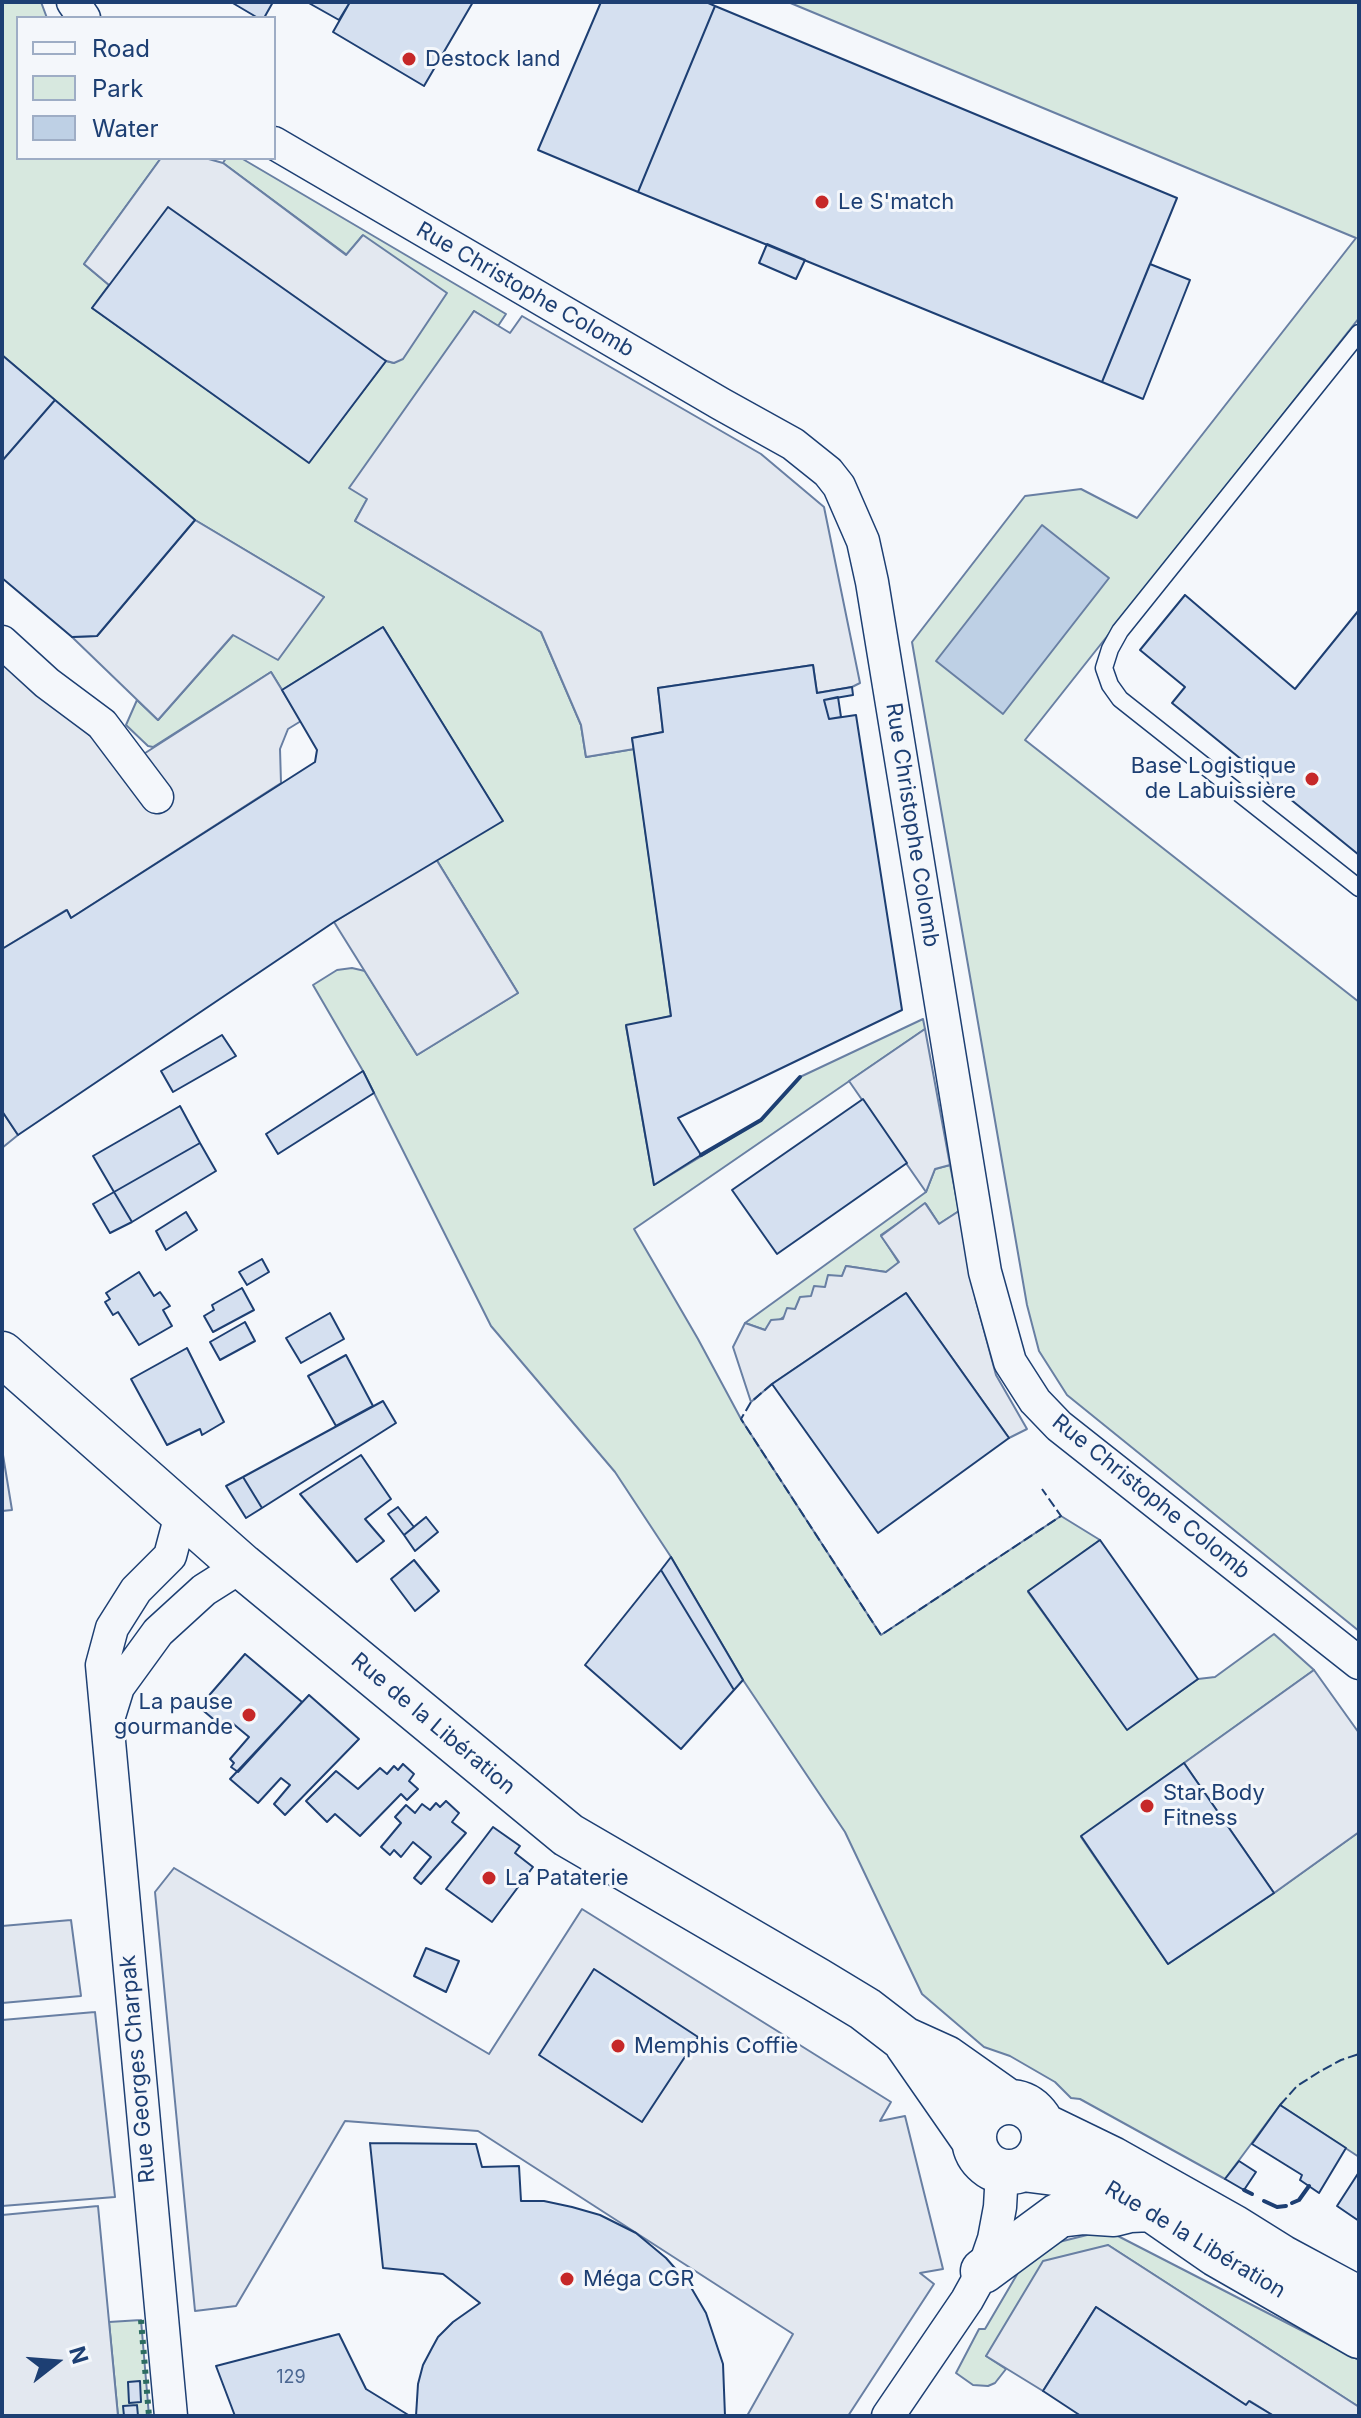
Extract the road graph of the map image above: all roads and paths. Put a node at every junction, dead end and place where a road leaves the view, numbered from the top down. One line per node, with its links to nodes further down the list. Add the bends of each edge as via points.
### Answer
1 (276, 144): 9 (street, Rue Christophe Colomb, via 793,444 839,486 863,541 872,582 985,1272 1010,1362 1059,1426)
2 (1359, 333): 5 (lane, via 1120,631 1104,668 1120,699)
3 (2, 642): 4 (street, via 102,724)
4 (157, 797)
5 (1359, 888)
6 (2, 1354): 7 (main road, Rue de la Libération)
7 (182, 1511): 8 (main road, Rue de la Libération); 10 (street, Rue Georges Charpak, via 170,1556 136,1590 112,1628 102,1665)
8 (242, 1566): 10 (street, Rue Georges Charpak, via 204,1590 158,1632 118,1687); 11 (main road, Rue de la Libération, via 568,1835 829,1987)
9 (1359, 1663)
10 (106, 1723): 19 (street, Rue Georges Charpak)
11 (904, 2039): 12 (main road, Rue de la Libération, via 946,2058); 13 (main road, Rue de la Libération)
12 (1024, 2113): 13 (main road, via 993,2105 982,2113); 14 (main road, via 1043,2146 1032,2164); 17 (main road, Rue de la Libération)
13 (973, 2139): 14 (main road, via 982,2161)
14 (1012, 2171): 15 (main road, Rue de la Libération, via 1108,2184); 16 (street)
15 (1151, 2209): 16 (main road, via 1059,2215); 18 (main road, Rue de la Libération, via 1216,2254)
16 (983, 2271): 20 (street)
17 (1359, 2299)
18 (1359, 2336)
19 (171, 2416)
20 (888, 2416)

